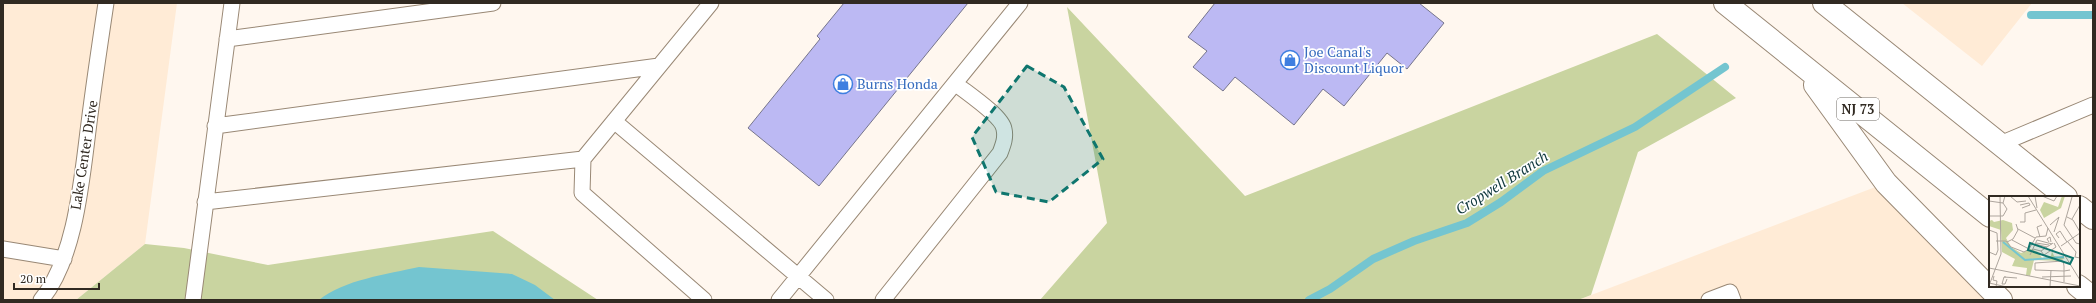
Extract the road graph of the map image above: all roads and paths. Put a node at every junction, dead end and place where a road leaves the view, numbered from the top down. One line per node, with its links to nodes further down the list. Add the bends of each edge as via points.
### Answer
1 (106, 3): 23 (lane, Lake Center Drive, via 79,200)
2 (232, 3): 8 (lane)
3 (493, 3): 8 (lane)
4 (711, 3): 10 (lane)
5 (1020, 3): 11 (lane)
6 (1725, 3): 9 (highway, NJ 73)
7 (1824, 3): 15 (highway)
8 (227, 39): 14 (lane)
9 (1799, 62): 20 (highway, NJ 73); 35 (highway, via 1886,183)
10 (659, 66): 13 (lane); 14 (lane)
11 (956, 84): 24 (lane); 32 (lane, via 996,117 1004,127 1005,140 1000,154)
12 (2093, 105): 15 (lane)
13 (614, 121): 16 (lane); 24 (lane)
14 (215, 126): 18 (lane)
15 (2000, 144): 17 (highway)
16 (583, 159): 18 (lane); 29 (lane, via 582,193)
17 (2065, 196)
18 (205, 202): 28 (lane)
19 (2080, 208): 21 (highway)
20 (1989, 215)
21 (2093, 218)
22 (3, 249): 23 (lane)
23 (64, 259): 27 (lane, Lake Center Drive, via 52,287)
24 (799, 278): 30 (lane); 31 (lane)
25 (2079, 287): 26 (highway)
26 (2093, 298)
27 (41, 300)
28 (193, 300)
29 (704, 300)
30 (780, 300)
31 (826, 300)
32 (883, 300)
33 (1708, 300): 34 (lane, via 1730,292)
34 (1733, 300)
35 (2001, 300)

